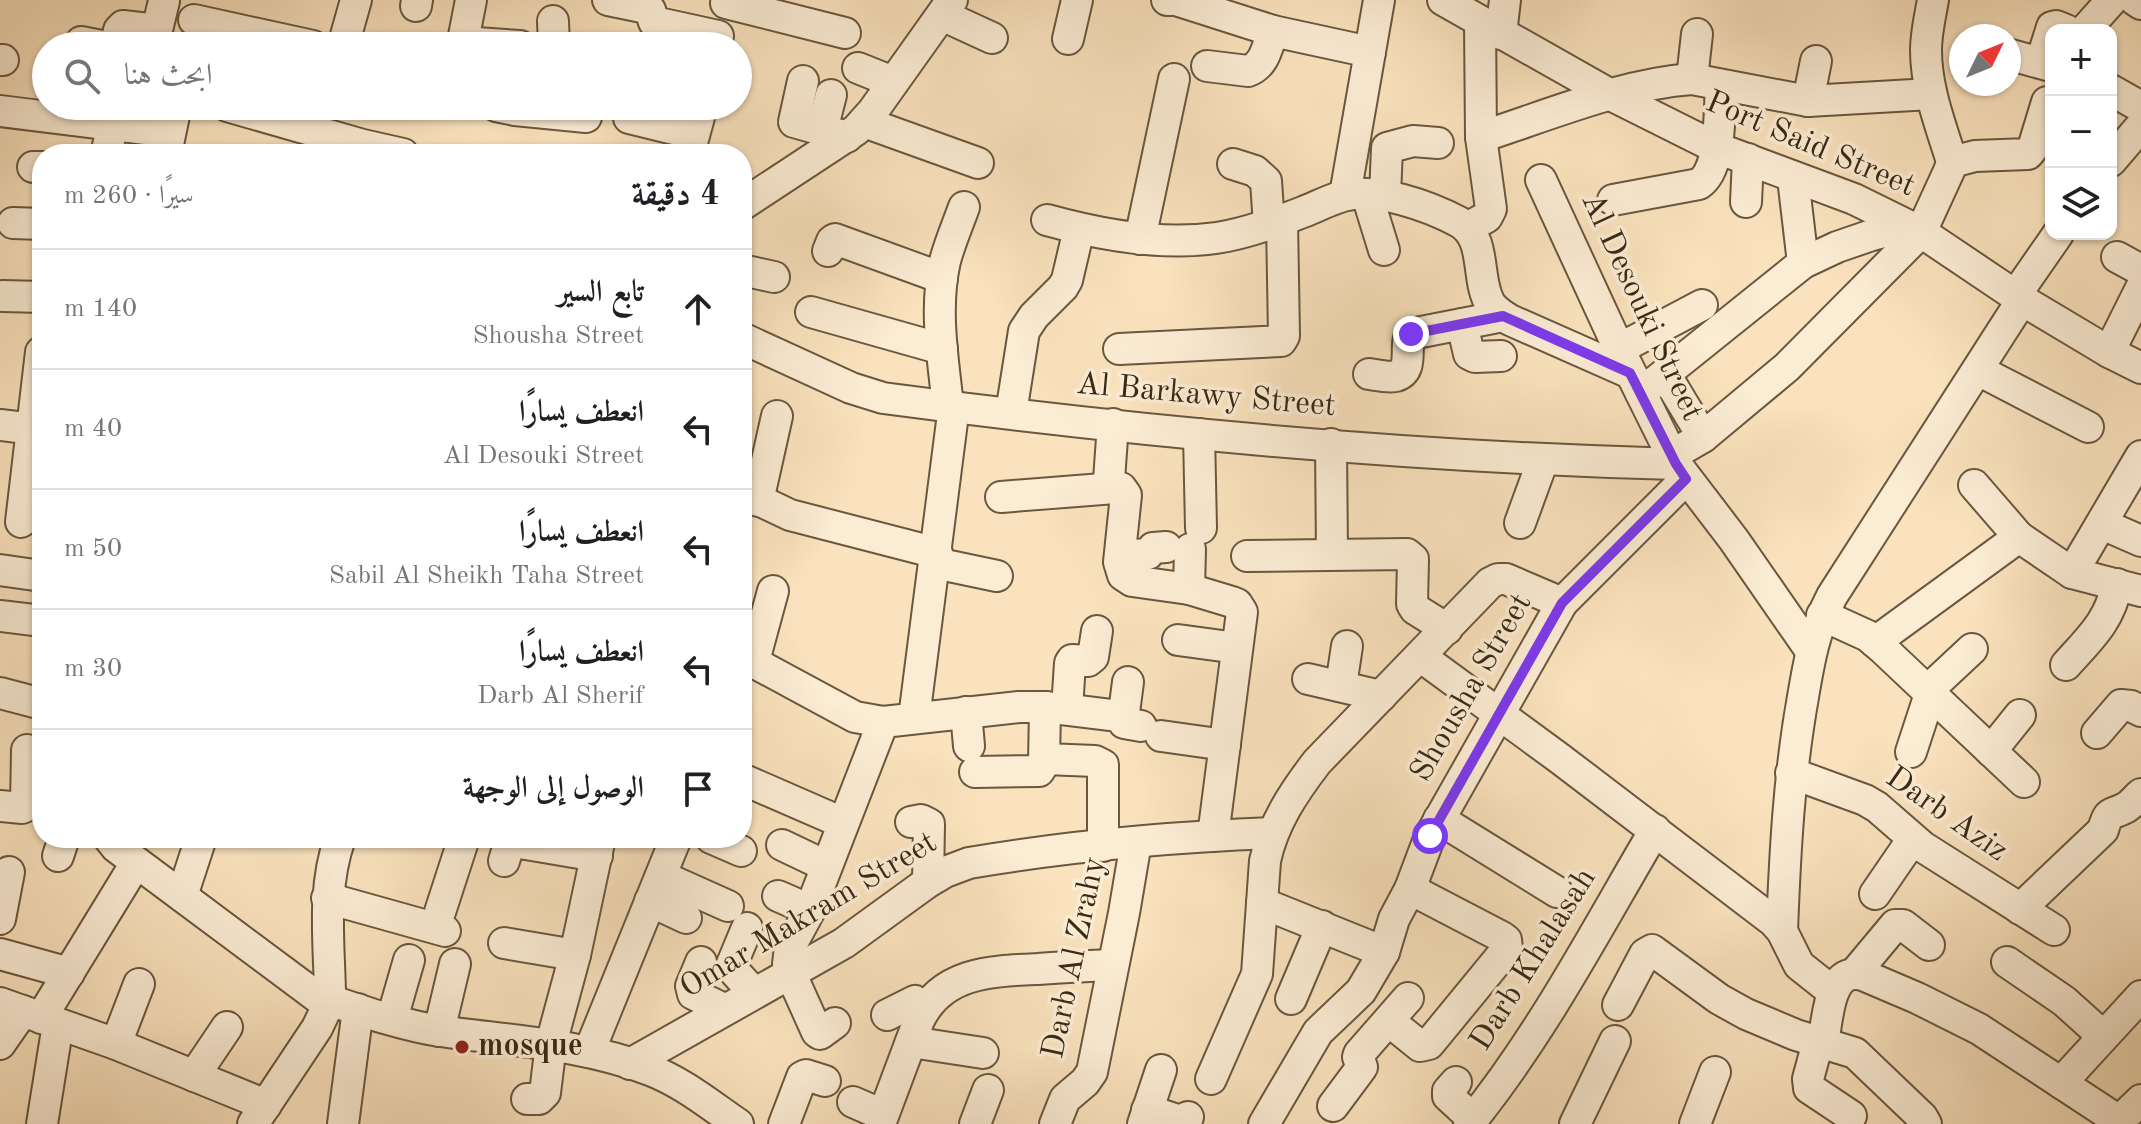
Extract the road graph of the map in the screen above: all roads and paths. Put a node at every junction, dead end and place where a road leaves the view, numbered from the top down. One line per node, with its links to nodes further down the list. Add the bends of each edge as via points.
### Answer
1 (163, 0): 17 (street); 21 (street, via 157,30 123,26)
2 (356, 0): 23 (street)
3 (471, 0): 24 (street)
4 (608, 0): 25 (street, via 647,8 654,22)
5 (1077, 0): 30 (street)
6 (1379, 0): 31 (street)
7 (1443, 0): 19 (street, Port Said Street)
8 (1505, 0): 19 (street)
9 (1933, 0): 42 (street, via 1926,52)
10 (2112, 0): 18 (street)
11 (2135, 0): 15 (street)
12 (726, 2): 16 (street); 26 (street)
13 (1185, 2): 20 (street)
14 (946, 4): 29 (street); 39 (street)
15 (2141, 4)
16 (804, 11): 27 (street)
17 (194, 19): 22 (street)
18 (2090, 24)
19 (1490, 28): 44 (street, Port Said Street); 57 (street)
20 (1273, 31): 31 (street); 35 (street, via 1253,70)
21 (119, 32)
22 (251, 32)
23 (347, 32)
24 (464, 32)
25 (687, 32)
26 (719, 32)
27 (845, 33)
28 (1697, 34): 40 (street)
29 (976, 38)
30 (1068, 39)
31 (1370, 52): 70 (street)
32 (2021, 58): 34 (street)
33 (1816, 61): 45 (street)
34 (2045, 64)
35 (1207, 66)
36 (858, 68): 39 (street)
37 (1174, 79): 81 (street)
38 (803, 81): 54 (street, via 794,122)
39 (893, 82): 54 (street)
40 (1707, 82): 44 (street, via 1653,85); 45 (street); 61 (street)
41 (2117, 93): 46 (street)
42 (1931, 94): 45 (street); 65 (street)
43 (831, 95): 54 (street)
44 (1611, 95): 57 (street); 61 (street, Port Said Street)
45 (1808, 101)
46 (2141, 107)
47 (0, 111): 48 (street)
48 (32, 120)
49 (34, 120): 58 (street)
50 (276, 120): 60 (street)
51 (639, 120): 56 (street)
52 (2045, 125): 62 (street)
53 (2141, 126): 63 (street)
54 (845, 130): 66 (street); 71 (street)
55 (171, 131): 58 (street)
56 (695, 131)
57 (1481, 137): 77 (street, via 1491,209)
58 (109, 140)
59 (1438, 143): 70 (street, via 1388,147)
60 (360, 144)
61 (1717, 148): 64 (street, Port Said Street); 72 (street, via 1710,172 1699,184)
62 (2043, 148): 65 (street)
63 (2117, 154)
64 (1748, 159): 68 (street, Port Said Street); 73 (street)
65 (1952, 162): 79 (street)
66 (978, 163)
67 (1233, 164): 76 (street, via 1266,181)
68 (1793, 178): 79 (street, Port Said Street, via 1854,199); 84 (street)
69 (1541, 180): 103 (street, Al Desouki Street)
70 (1366, 195): 76 (street); 77 (street, via 1429,208); 82 (street)
71 (752, 198)
72 (1613, 200)
73 (1746, 202)
74 (964, 207): 87 (street)
75 (1047, 220): 78 (street)
76 (1275, 223): 81 (street); 98 (street, via 1281,341)
77 (1467, 228): 94 (street, via 1488,298)
78 (1079, 229): 81 (street); 107 (street, via 1067,280 1024,331)
79 (1915, 229): 84 (street, via 1872,235); 91 (street, Port Said Street); 114 (street, Shousha Street, via 1787,367)
80 (2054, 240): 91 (street)
81 (1144, 248)
82 (1384, 250)
83 (828, 251): 87 (street, via 835,239)
84 (1803, 263): 105 (street)
85 (752, 272): 86 (street)
86 (774, 277)
87 (942, 278): 97 (street)
88 (2141, 288): 99 (street)
89 (3, 296): 90 (street)
90 (32, 297)
91 (2019, 298): 99 (street, Port Said Street); 102 (street)
92 (1702, 305): 103 (street)
93 (811, 312): 97 (street)
94 (1503, 316): 95 (street); 103 (street)
95 (1462, 324): 100 (street, via 1469,354); 104 (street, via 1411,334 1403,370 1396,376)
96 (752, 343): 106 (street, Al Barkawy Street, via 851,388 883,398)
97 (942, 349): 106 (street)
98 (1119, 349)
99 (2109, 352): 101 (street, Port Said Street)
100 (1501, 356)
101 (2141, 368)
102 (1978, 370): 111 (street); 143 (street)
103 (1630, 372): 105 (street); 119 (street, Al Desouki Street)
104 (1369, 374)
105 (1665, 374): 114 (street)
106 (951, 406): 107 (street, Al Barkawy Street); 134 (street)
107 (1011, 413): 109 (street, Al Barkawy Street)
108 (777, 416): 120 (street)
109 (1113, 424): 113 (street, Al Barkawy Street); 122 (street, via 1109,480)
110 (0, 425): 112 (street)
111 (2088, 427)
112 (32, 429)
113 (1199, 434): 115 (street, Al Barkawy Street); 129 (street)
114 (1703, 437): 119 (street, Shousha Street)
115 (1331, 444): 118 (street, Al Barkawy Street); 131 (street)
116 (2141, 456): 127 (street)
117 (32, 459): 125 (street)
118 (1543, 460): 119 (street, Al Barkawy Street); 126 (street)
119 (1678, 466): 142 (street, Shousha Street); 153 (street, Al Desouki Street)
120 (752, 481)
121 (1974, 485): 128 (street)
122 (1115, 488): 124 (street, via 1067,481); 132 (street, via 1126,495)
123 (752, 496): 134 (street, via 790,515)
124 (1001, 497)
125 (21, 522)
126 (1520, 523)
127 (2102, 524): 130 (street); 136 (street)
128 (2019, 537): 136 (street); 154 (street)
129 (1186, 541): 132 (street, via 1153,548 1148,554); 140 (street)
130 (2141, 541)
131 (1332, 554): 133 (street); 146 (street, via 1411,556 1412,604)
132 (1120, 556): 140 (street, via 1123,575 1132,581)
133 (1247, 556)
134 (936, 558): 138 (street); 170 (street)
135 (0, 570): 137 (street)
136 (2072, 573): 139 (street)
137 (32, 575)
138 (997, 576)
139 (2129, 588): 157 (street, via 2114,598 2102,625)
140 (1189, 589): 151 (street, via 1237,604 1242,612)
141 (773, 591): 150 (street)
142 (1562, 603): 146 (street, via 1498,579); 168 (street, Shousha Street)
143 (1822, 615): 153 (street); 154 (street, via 1868,636)
144 (0, 616): 145 (street)
145 (32, 620)
146 (1447, 629): 155 (street)
147 (1097, 631): 165 (street, via 1093,657 1070,663)
148 (1178, 640): 151 (street)
149 (1347, 646): 160 (street)
150 (752, 648)
151 (1237, 648): 174 (street)
152 (1972, 649): 162 (street)
153 (1811, 651): 179 (street)
154 (1880, 655): 162 (street)
155 (1420, 656): 163 (street); 168 (street)
156 (752, 661): 171 (street, via 855,717)
157 (2066, 665)
158 (1308, 679): 160 (street)
159 (1128, 682): 172 (street)
160 (1341, 686): 163 (street)
161 (0, 693): 164 (street)
162 (1928, 693): 176 (street); 177 (street)
163 (1381, 696): 188 (street, via 1317,762)
164 (32, 701)
165 (1056, 708): 167 (street); 172 (street, via 1119,716); 178 (street)
166 (2141, 711): 173 (street, via 2121,705)
167 (966, 712): 170 (street); 178 (street, via 972,759 1039,771)
168 (1498, 713): 184 (street, Shousha Street); 187 (street)
169 (2020, 715): 176 (street)
170 (914, 718): 171 (street)
171 (883, 722): 186 (street)
172 (1142, 727): 174 (street)
173 (2097, 733)
174 (1225, 745): 189 (street)
175 (23, 749): 182 (street, via 26,806)
176 (1991, 751): 180 (street)
177 (1911, 752)
178 (1045, 759): 193 (street, via 1103,765)
179 (1791, 773): 190 (street, Darb Aziz, via 1865,800); 222 (street)
180 (2024, 782)
181 (752, 787): 186 (street, via 772,803)
182 (0, 806)
183 (2135, 809): 216 (street, via 2111,813 2103,830)
184 (1439, 819): 209 (street, Shousha Street); 210 (street)
185 (911, 822): 207 (street, via 929,824)
186 (843, 823): 205 (street)
187 (1655, 830): 222 (street); 281 (street, Darb Khalasah, via 1543,1021)
188 (1273, 833): 189 (street, Omar Makram Street); 215 (street)
189 (1213, 836): 191 (street, Omar Makram Street)
190 (1912, 840): 211 (street); 216 (street, Darb Aziz)
191 (1136, 842): 193 (street, Omar Makram Street); 232 (street, Darb Al Zrahy)
192 (782, 845): 205 (street)
193 (1103, 846): 207 (street, Omar Makram Street, via 969,863)
194 (117, 848): 204 (street)
195 (198, 848): 212 (street)
196 (337, 848): 214 (street)
197 (461, 848): 214 (street, via 443,921)
198 (508, 848): 203 (street)
199 (598, 848): 227 (street)
200 (672, 848): 208 (street)
201 (734, 848): 202 (street)
202 (741, 851)
203 (504, 861)
204 (136, 863): 212 (street); 234 (street)
205 (826, 866): 217 (street)
206 (9, 872): 219 (street)
207 (928, 882): 233 (street, Omar Makram Street, via 844,943)
208 (656, 888): 218 (street); 237 (street, via 738,917 732,964); 258 (street)
209 (1410, 889): 225 (street, Shousha Street); 272 (street, via 1502,937 1507,949 1429,1044 1420,1046 1399,1010 1359,1054 1362,1067)
210 (1557, 892)
211 (1875, 894)
212 (182, 896): 240 (street)
213 (778, 896): 217 (street)
214 (327, 898): 240 (street)
215 (1262, 903): 220 (street); 264 (street, via 1257,974)
216 (2020, 909): 221 (street, Darb Aziz)
217 (810, 910): 233 (street, via 790,947)
218 (686, 918)
219 (0, 919)
220 (1322, 926): 225 (street); 239 (street)
221 (2054, 930)
222 (1782, 931): 235 (street, via 1799,965)
223 (504, 943): 227 (street)
224 (1929, 945): 235 (street, via 1903,925 1895,925)
225 (1384, 952): 280 (street, Shousha Street, via 1361,991 1318,1032)
226 (0, 954): 234 (street)
227 (575, 955): 257 (street)
228 (409, 960): 247 (street)
229 (701, 962): 244 (street, via 693,994)
230 (2007, 962): 251 (street)
231 (455, 964): 250 (street)
232 (1113, 965): 242 (street, via 983,973 955,983); 279 (street, Darb Al Zrahy, via 1092,1072)
233 (790, 972): 237 (street, Omar Makram Street); 248 (street, via 817,1032 824,1033)
234 (69, 973): 245 (street)
235 (1844, 982): 254 (street); 267 (street, via 1917,998 1979,1029)
236 (139, 984): 256 (street)
237 (754, 993): 244 (street, Omar Makram Street)
238 (2141, 996): 251 (street)
239 (1291, 999)
240 (328, 1003): 243 (street); 274 (street)
241 (1618, 1005): 254 (street, via 1652,950 1746,1014)
242 (925, 1008): 246 (street, via 915,1001); 253 (street)
243 (358, 1009): 247 (street); 285 (street)
244 (724, 1009): 260 (street, Omar Makram Street)
245 (30, 1014): 255 (street); 256 (street); 284 (street)
246 (887, 1015)
247 (392, 1019): 250 (street)
248 (835, 1023)
249 (227, 1027): 263 (street)
250 (439, 1031): 257 (street)
251 (2103, 1036): 267 (street)
252 (1615, 1041): 289 (street)
253 (911, 1042): 259 (street); 278 (street)
254 (1820, 1042): 275 (street, via 1809,1088); 290 (street, via 1855,1053)
255 (0, 1044)
256 (116, 1044): 263 (street)
257 (551, 1044): 258 (street); 269 (street, via 545,1093)
258 (589, 1052): 260 (street)
259 (983, 1053)
260 (630, 1064): 273 (street, via 669,1078)
261 (1161, 1070): 276 (street)
262 (1715, 1072): 282 (street)
263 (194, 1076): 274 (street)
264 (1211, 1079)
265 (825, 1081): 287 (street, via 802,1077)
266 (1456, 1082): 281 (street, via 1448,1096)
267 (2061, 1083): 283 (street)
268 (988, 1090): 288 (street)
269 (527, 1099)
270 (2141, 1100): 283 (street)
271 (853, 1102): 278 (street)
272 (1333, 1106)
273 (701, 1113): 286 (street)
274 (260, 1114)
275 (1851, 1116)
276 (1145, 1117): 277 (street)
277 (1188, 1117)
278 (881, 1120)
279 (1049, 1120)
280 (1269, 1122)
281 (1471, 1122)
282 (1702, 1123)
283 (2118, 1123)
284 (42, 1124)
285 (343, 1124)
286 (738, 1124)
287 (784, 1124)
288 (975, 1124)
289 (1575, 1124)
290 (1926, 1124)

